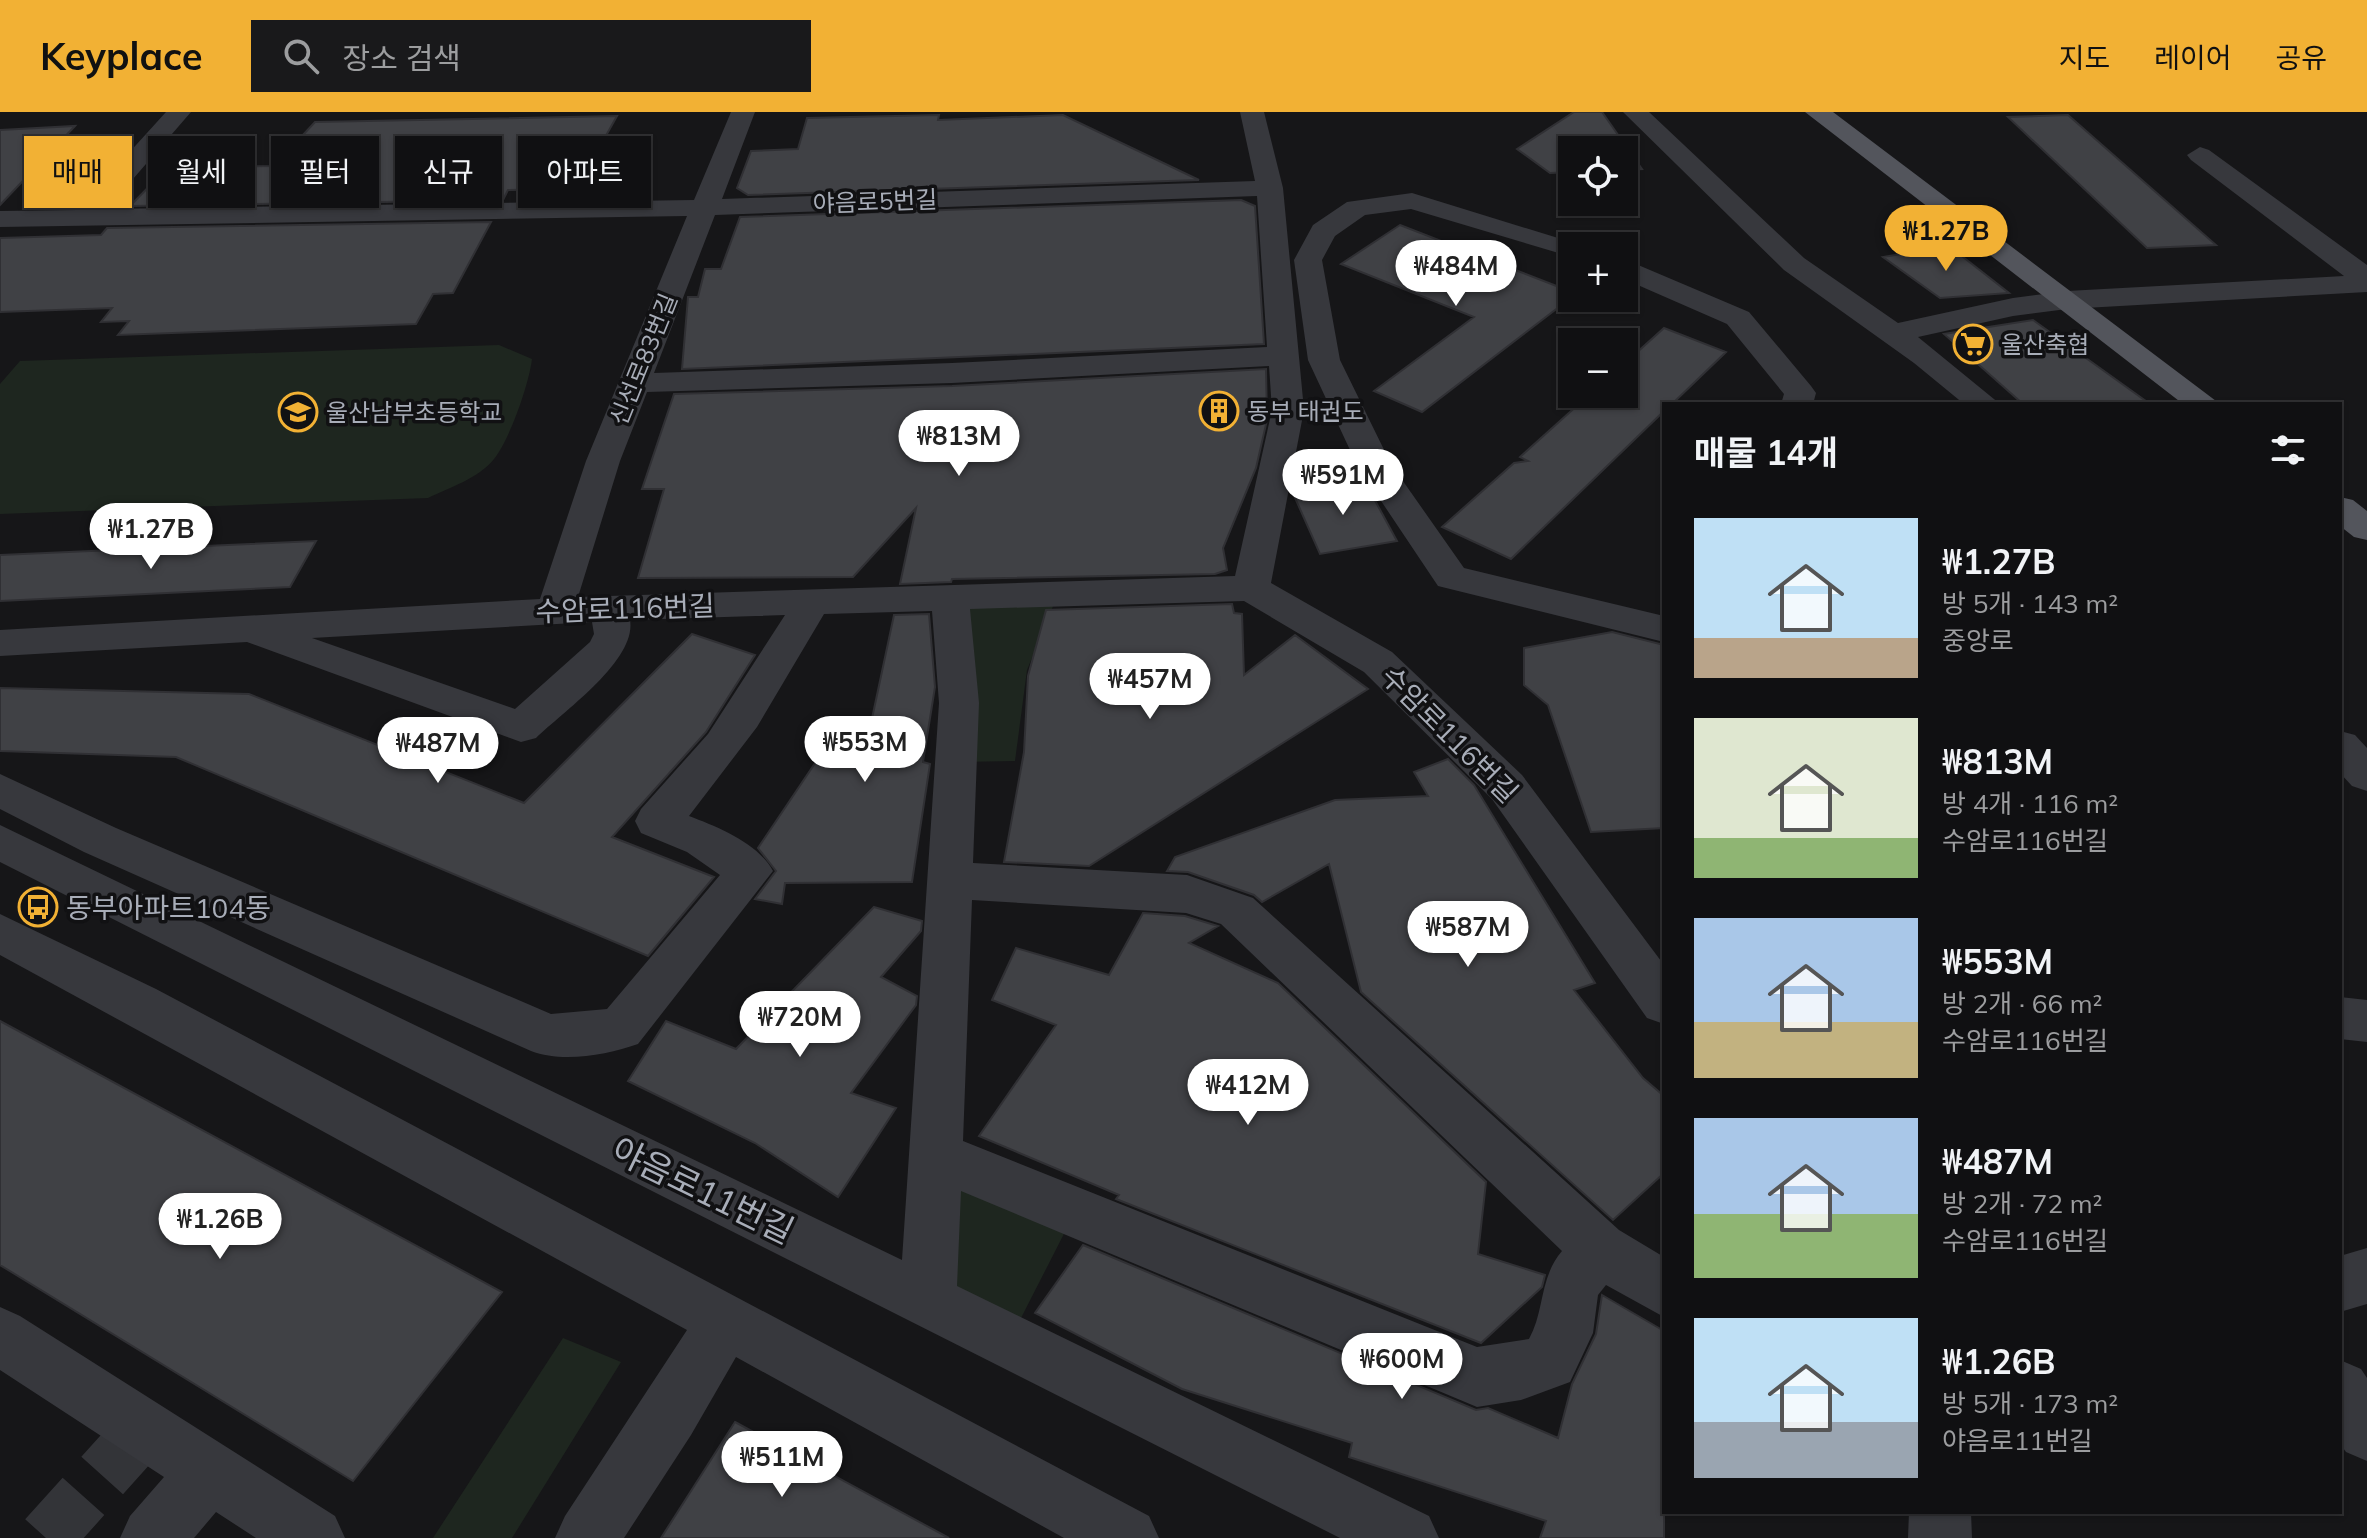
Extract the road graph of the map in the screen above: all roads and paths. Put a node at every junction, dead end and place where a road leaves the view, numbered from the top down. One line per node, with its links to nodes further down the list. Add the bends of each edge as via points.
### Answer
1 (179, 112): 10 (street)
2 (743, 112): 8 (street, 신선로83번길)
3 (1252, 112): 7 (street)
4 (1635, 112): 15 (street, via 1794,264)
5 (1817, 112): 14 (main road)
6 (2200, 155): 13 (street)
7 (1270, 188): 8 (street, 야음로5번길); 16 (street)
8 (705, 208): 10 (street, 야음로5번길); 17 (street, 신선로83번길)
9 (0, 219): 10 (street, 야음로5번길)
10 (84, 219)
11 (1558, 245): 28 (street, via 1412,201 1357,208 1323,231 1308,260 1324,360 1374,465 1451,577)
12 (1638, 274): 18 (street, via 1738,318 1800,393)
13 (2367, 281): 14 (street)
14 (2067, 300): 15 (street); 20 (main road)
15 (1892, 333): 19 (street)
16 (1283, 356): 17 (street); 21 (street, via 1286,429)
17 (633, 383): 25 (street, 신선로83번길)
18 (1798, 402)
19 (1981, 402)
20 (2201, 402)
21 (1251, 588): 22 (street, 수암로116번길); 37 (street, 수암로116번길, via 1378,662 1507,787)
22 (950, 597): 23 (street, 수암로116번길); 35 (street, via 959,703)
23 (813, 601): 24 (street, 수암로116번길); 33 (street, via 745,715 688,792 657,821 703,840 750,871 620,1029 549,1036 100,840)
24 (609, 608): 25 (street, 수암로116번길); 30 (street, via 613,634 605,650 521,727)
25 (555, 610): 26 (street, 수암로116번길)
26 (360, 621): 27 (street, 수암로116번길); 30 (street)
27 (244, 628): 29 (street, 수암로116번길); 30 (street)
28 (1662, 629)
29 (0, 643)
30 (319, 655)
31 (2342, 748): 32 (street)
32 (2367, 775)
33 (0, 790)
34 (0, 842): 45 (street, 야음로11번길)
35 (951, 881): 40 (street); 41 (street, via 1187,894 1237,911)
36 (0, 933): 46 (street)
37 (1662, 1000)
38 (2342, 1018): 39 (street)
39 (2367, 1021)
40 (938, 1156): 41 (street, via 1477,1377 1549,1361 1564,1333 1571,1284); 45 (street)
41 (1599, 1249): 44 (street)
42 (2367, 1276): 43 (street)
43 (2342, 1283)
44 (1662, 1288)
45 (928, 1301): 56 (street, 야음로11번길)
46 (725, 1321): 54 (street); 55 (street)
47 (0, 1336): 50 (street)
48 (2342, 1393): 49 (street)
49 (2367, 1431)
50 (210, 1472): 52 (street); 53 (street)
51 (1940, 1514): 57 (street)
52 (152, 1538)
53 (313, 1538)
54 (587, 1538)
55 (1127, 1538)
56 (1407, 1538)
57 (1940, 1538)

